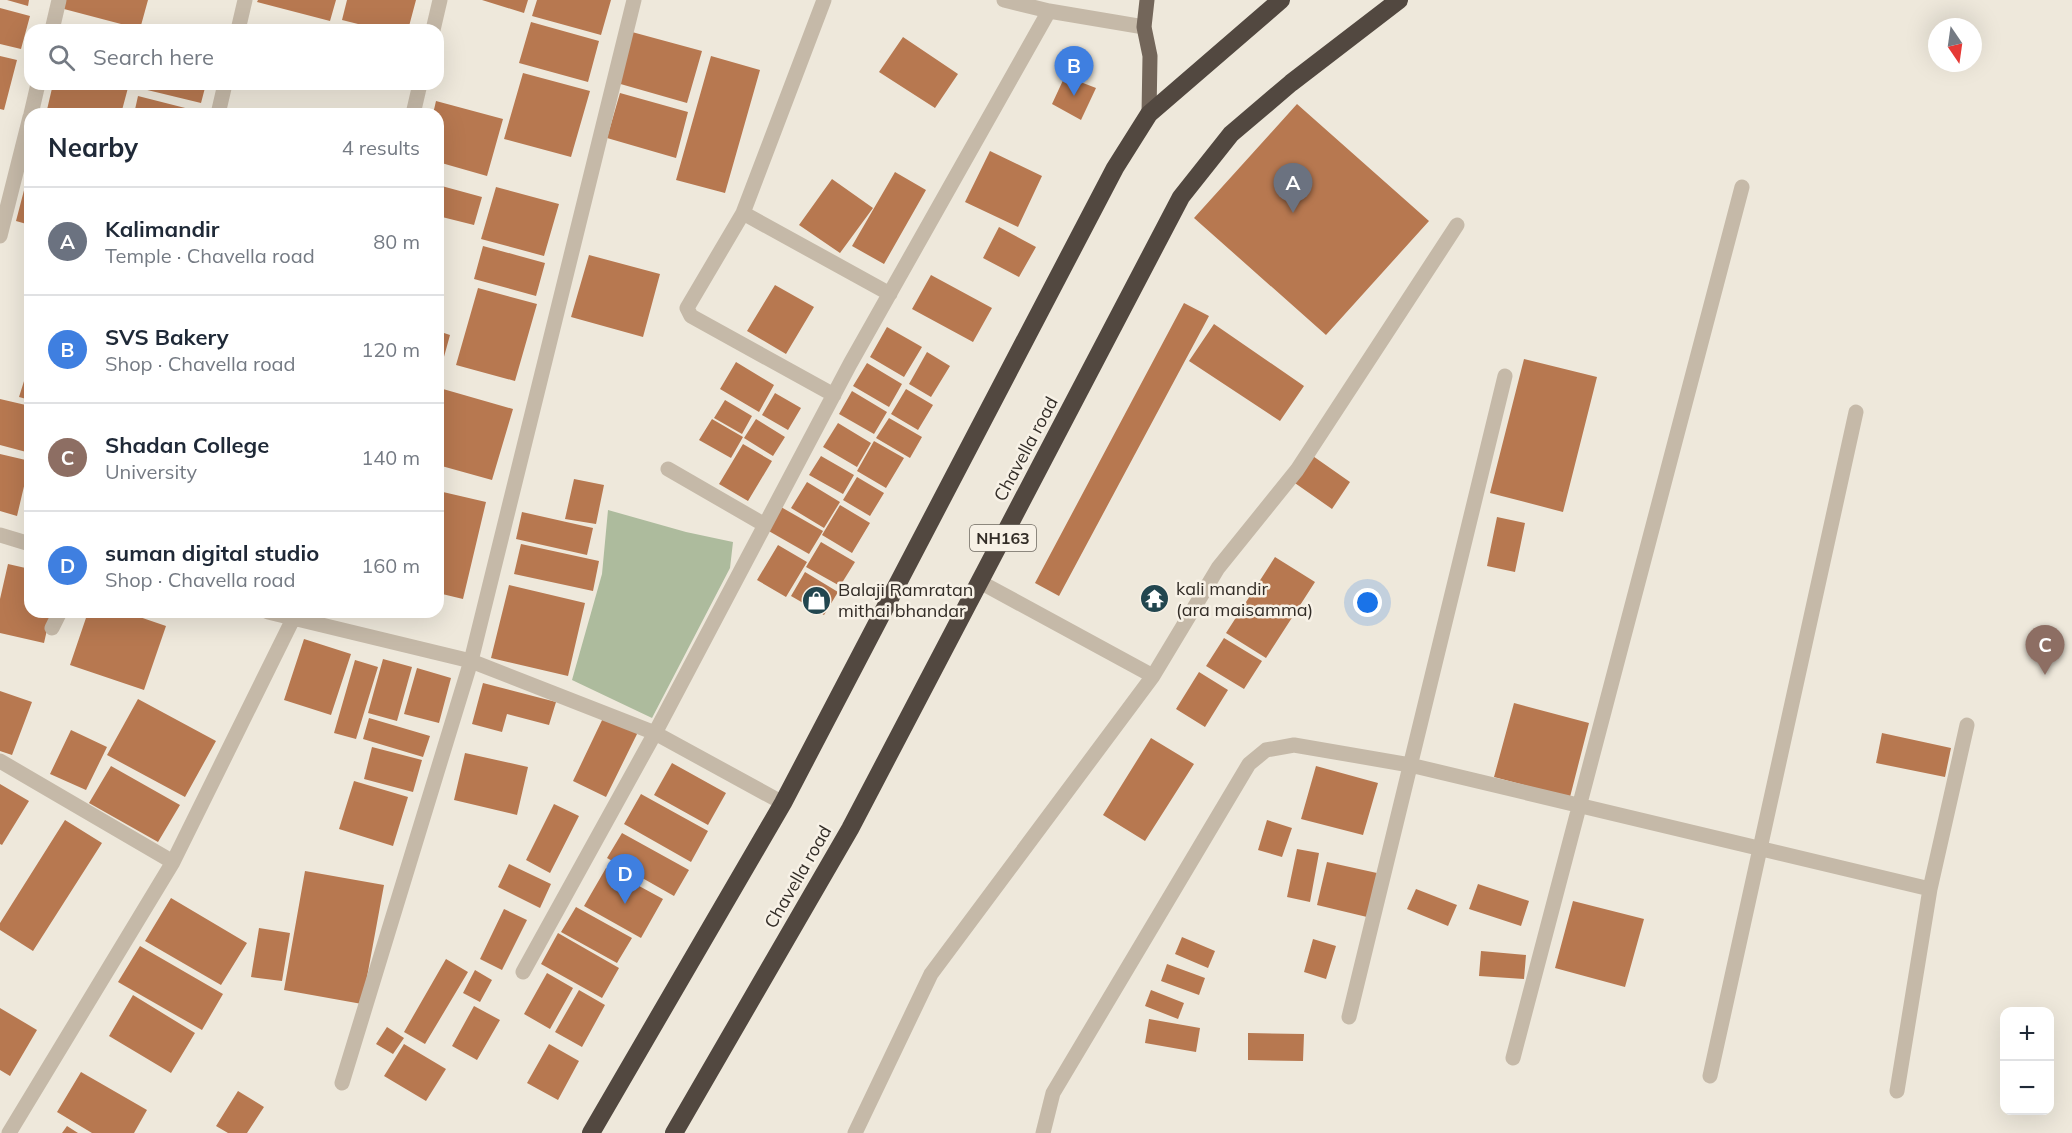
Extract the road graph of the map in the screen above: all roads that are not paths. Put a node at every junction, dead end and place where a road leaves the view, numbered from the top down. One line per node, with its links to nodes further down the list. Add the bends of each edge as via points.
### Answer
1 (59, 0): 11 (street)
2 (245, 0): 12 (street)
3 (440, 0): 13 (street)
4 (634, 0): 40 (street)
5 (824, 0): 24 (street)
6 (1004, 0): 10 (street)
7 (1147, 0): 14 (main road)
8 (1281, 0): 21 (highway)
9 (1399, 0): 35 (highway, Chavella road / NH163, via 1231,134 1181,197)
10 (1049, 11): 14 (street); 27 (street)
11 (53, 24)
12 (239, 24)
13 (434, 24)
14 (1144, 27): 21 (main road, via 1150,56)
15 (36, 90): 18 (street)
16 (224, 90): 19 (street)
17 (419, 90): 20 (street)
18 (32, 108)
19 (219, 108)
20 (414, 108)
21 (1149, 114): 46 (highway, via 1115,168)
22 (24, 139): 26 (street)
23 (1742, 187): 47 (street)
24 (743, 213): 27 (street); 29 (street, via 687,312)
25 (1456, 225): 41 (street, via 1297,470 1218,568)
26 (0, 236)
27 (890, 294): 29 (street)
28 (1505, 376): 45 (street)
29 (834, 395): 32 (street)
30 (1856, 412): 48 (street)
31 (668, 469): 32 (street)
32 (765, 525): 43 (street)
33 (0, 535): 34 (street)
34 (24, 542)
35 (980, 582): 41 (street); 59 (highway, Chavella road / NH163, via 850,829)
36 (57, 618): 39 (street)
37 (293, 618): 49 (street)
38 (306, 618): 40 (street)
39 (52, 628)
40 (471, 661): 43 (street); 55 (street)
41 (1152, 676): 60 (street, via 931,974)
42 (1967, 725): 50 (street)
43 (655, 733): 46 (street); 51 (street)
44 (0, 760): 49 (street)
45 (1410, 765): 47 (street); 52 (street); 61 (street, via 1294,745 1266,750 1249,764 1053,1094)
46 (783, 803): 58 (highway)
47 (1579, 805): 48 (street); 53 (street)
48 (1760, 849): 50 (street); 54 (street)
49 (173, 862): 57 (street)
50 (1930, 889): 56 (street)
51 (523, 972)
52 (1349, 1017)
53 (1513, 1058)
54 (1710, 1076)
55 (342, 1083)
56 (1898, 1091)
57 (9, 1133)
58 (591, 1133)
59 (674, 1133)
60 (855, 1133)
61 (1043, 1133)

